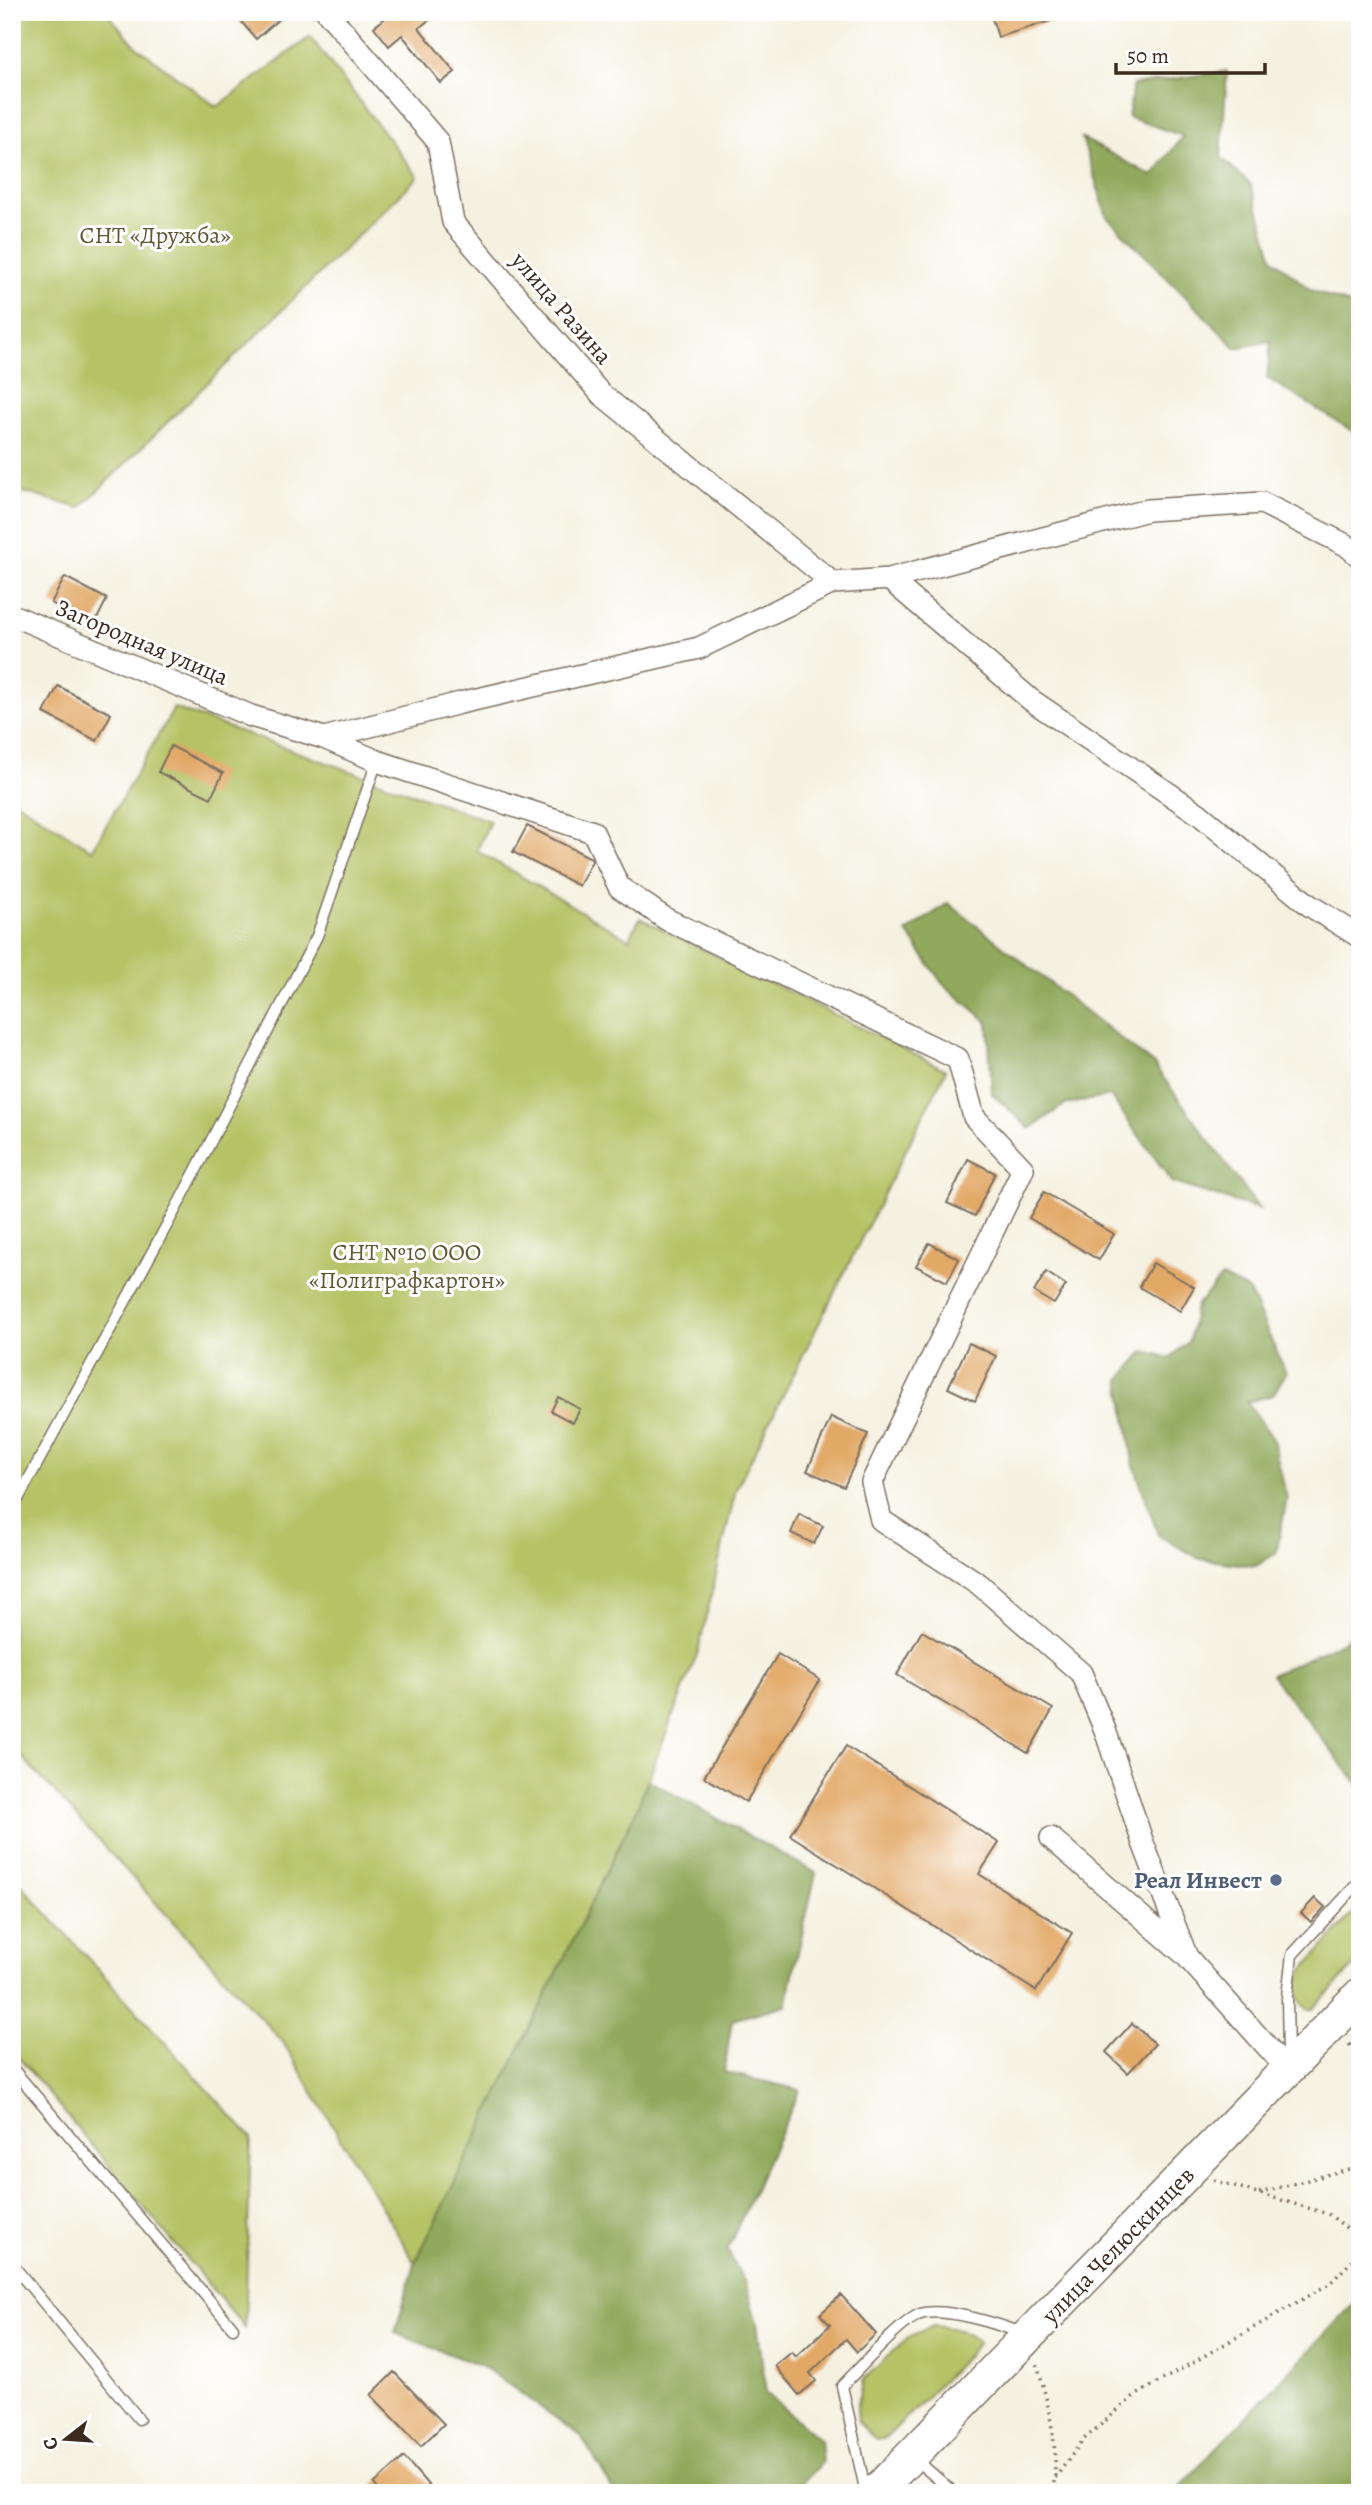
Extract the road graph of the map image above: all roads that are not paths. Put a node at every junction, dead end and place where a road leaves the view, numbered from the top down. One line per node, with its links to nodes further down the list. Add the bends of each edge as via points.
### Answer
1 (327, 12): 4 (street, улица Разина, via 438,142 453,222 601,394)
2 (1360, 557): 3 (street, via 1346,545 1262,503 1148,510)
3 (889, 579): 4 (street); 8 (street, via 1031,700 1199,814 1309,905)
4 (833, 583): 6 (street, via 699,648)
5 (12, 615): 6 (street, Загородная улица, via 251,716)
6 (324, 738): 7 (street, Загородная улица)
7 (377, 761): 9 (lane, via 317,936); 12 (street, Загородная улица, via 593,832 619,887 666,919 958,1059 974,1117 1023,1169 872,1482 881,1520 979,1584 1081,1673)
8 (1360, 937)
9 (12, 1510)
10 (1051, 1838): 12 (street)
11 (1360, 1881): 15 (lane, via 1292,1955 1287,1996)
12 (1188, 1956): 15 (street)
13 (1360, 1995): 15 (main road, улица Челюскинцев)
14 (12, 2068): 17 (lane)
15 (1288, 2070): 18 (main road, улица Челюскинцев)
16 (12, 2264): 19 (lane)
17 (233, 2328)
18 (1030, 2336): 20 (main road, улица Челюскинцев); 21 (lane, via 990,2320 945,2314 919,2315 899,2330 842,2386)
19 (139, 2420)
20 (912, 2456): 22 (main road, улица Челюскинцев); 23 (lane)
21 (866, 2493)
22 (875, 2493)
23 (954, 2493)

